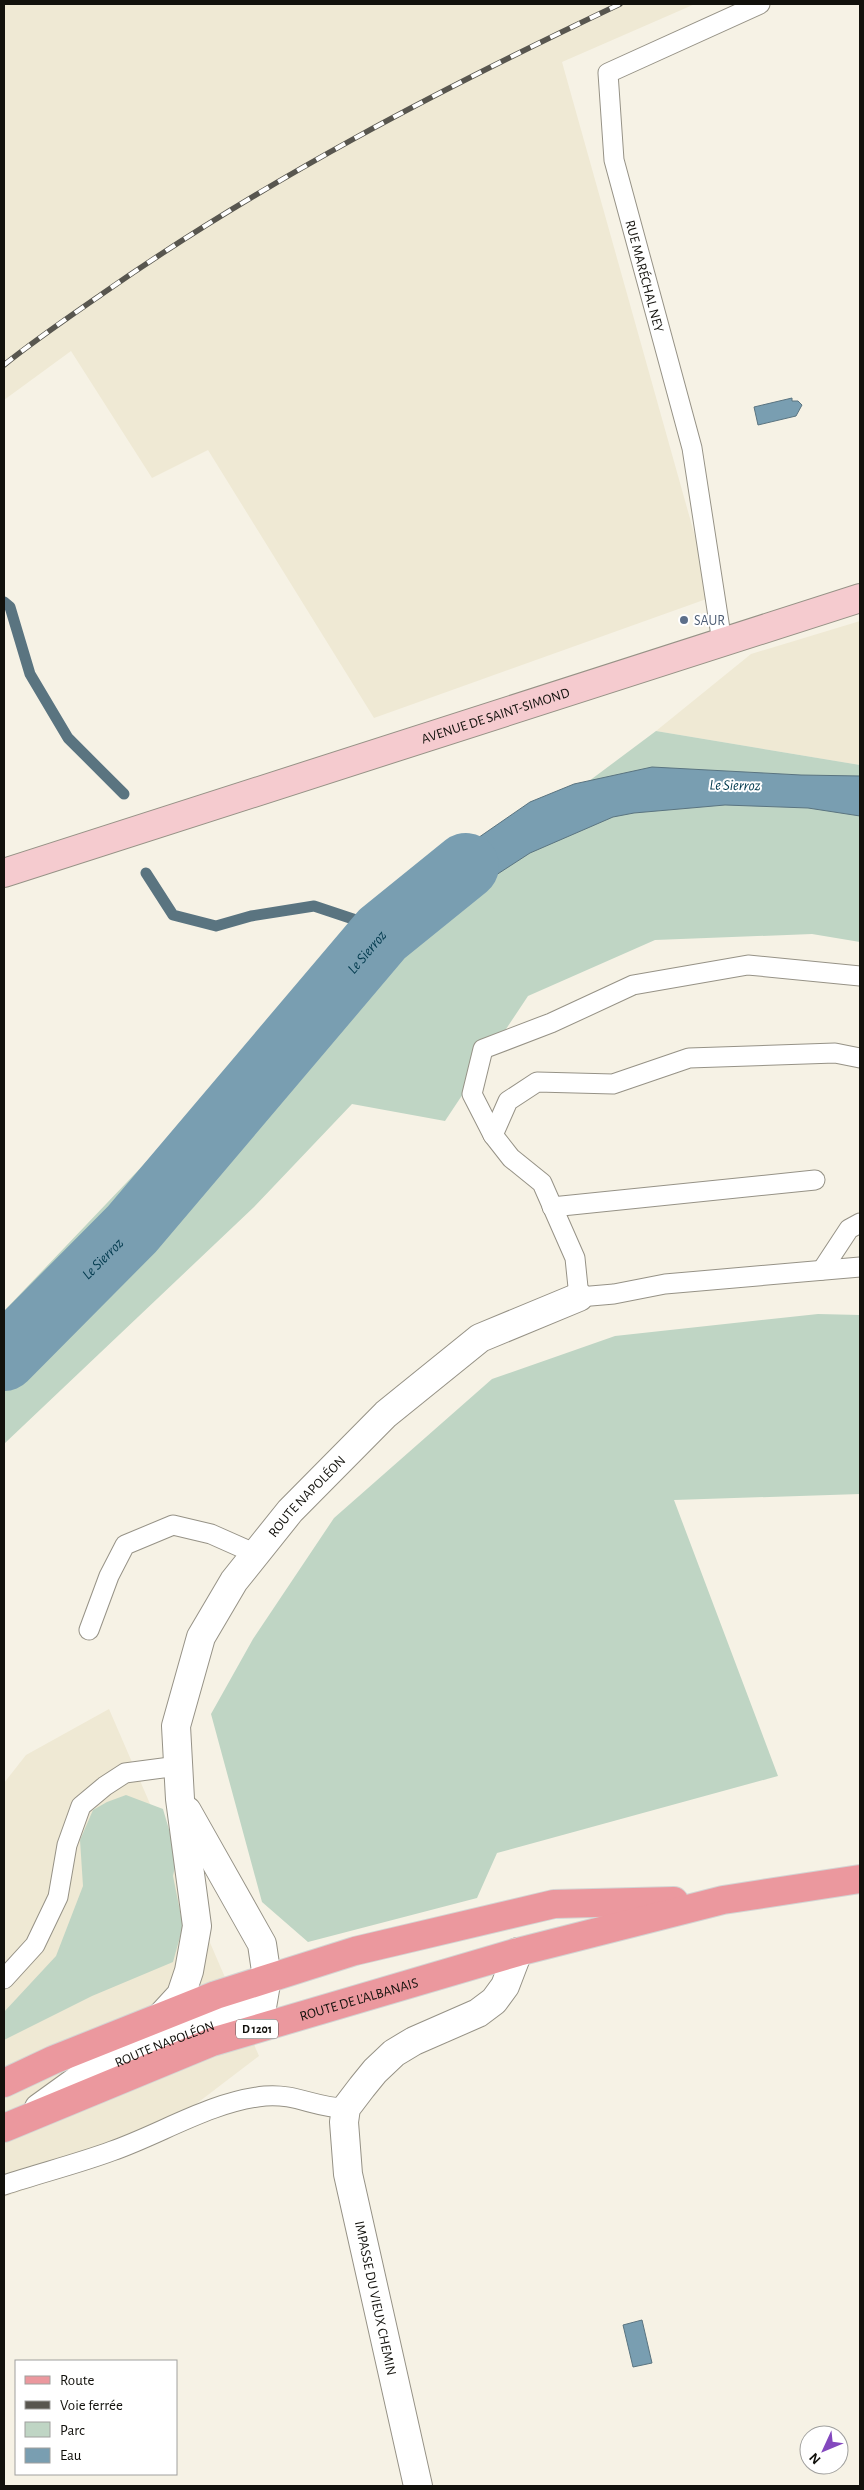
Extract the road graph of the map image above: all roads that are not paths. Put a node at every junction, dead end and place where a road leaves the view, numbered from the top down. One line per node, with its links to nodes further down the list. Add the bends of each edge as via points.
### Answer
1 (760, 4): 3 (lane, RUE MARÉCHAL NEY, via 608,73 614,160 692,448)
2 (860, 598): 3 (main road, AVENUE DE SAINT-SIMOND)
3 (722, 642): 4 (main road, AVENUE DE SAINT-SIMOND)
4 (4, 873)
5 (860, 976): 7 (lane, via 748,965 633,985 483,1050 472,1094)
6 (860, 1058): 7 (lane, via 835,1053 689,1058 613,1084 537,1082 508,1101)
7 (493, 1135): 9 (lane, via 511,1158 542,1183)
8 (815, 1180): 9 (lane)
9 (552, 1207): 13 (lane, via 575,1258)
10 (860, 1223): 12 (lane, via 849,1229)
11 (860, 1267): 12 (lane)
12 (822, 1270): 13 (lane, via 665,1284)
13 (579, 1297): 14 (street, ROUTE NAPOLÉON, via 480,1338 386,1414 290,1511)
14 (256, 1554): 15 (lane, via 211,1534 173,1525 125,1545 109,1576); 16 (street, ROUTE NAPOLÉON, via 234,1581 201,1637 176,1726)
15 (89, 1630)
16 (178, 1766): 17 (street, ROUTE NAPOLÉON); 22 (lane, via 125,1773 81,1806 67,1845 58,1898 35,1945)
17 (180, 1799): 21 (street, ROUTE NAPOLÉON, via 262,1944); 23 (street, ROUTE NAPOLÉON, via 197,1926 181,1995)
18 (860, 1880): 19 (main road, ROUTE DE L'ALBANAIS)
19 (723, 1900): 20 (main road, ROUTE DE L'ALBANAIS / D 1201); 21 (main road, ROUTE DE L'ALBANAIS, via 554,1904 355,1951)
20 (518, 1952): 25 (street, via 506,1986 494,2001 478,2013 414,2041 394,2054 375,2071); 26 (main road, ROUTE DE L'ALBANAIS / D 1201, via 212,2042)
21 (267, 1978): 23 (main road, ROUTE DE L'ALBANAIS); 26 (street, ROUTE NAPOLÉON, via 262,2007 82,2077)
22 (4, 1979)
23 (159, 2019): 24 (main road, ROUTE DE L'ALBANAIS)
24 (4, 2083)
25 (346, 2108): 28 (lane, via 331,2108 303,2098 266,2096 229,2104 170,2124 113,2151); 29 (street, IMPASSE DU VIEUX CHEMIN, via 348,2174)
26 (29, 2115): 27 (main road, ROUTE DE L'ALBANAIS / D 1201)
27 (4, 2128)
28 (4, 2185)
29 (418, 2486)

